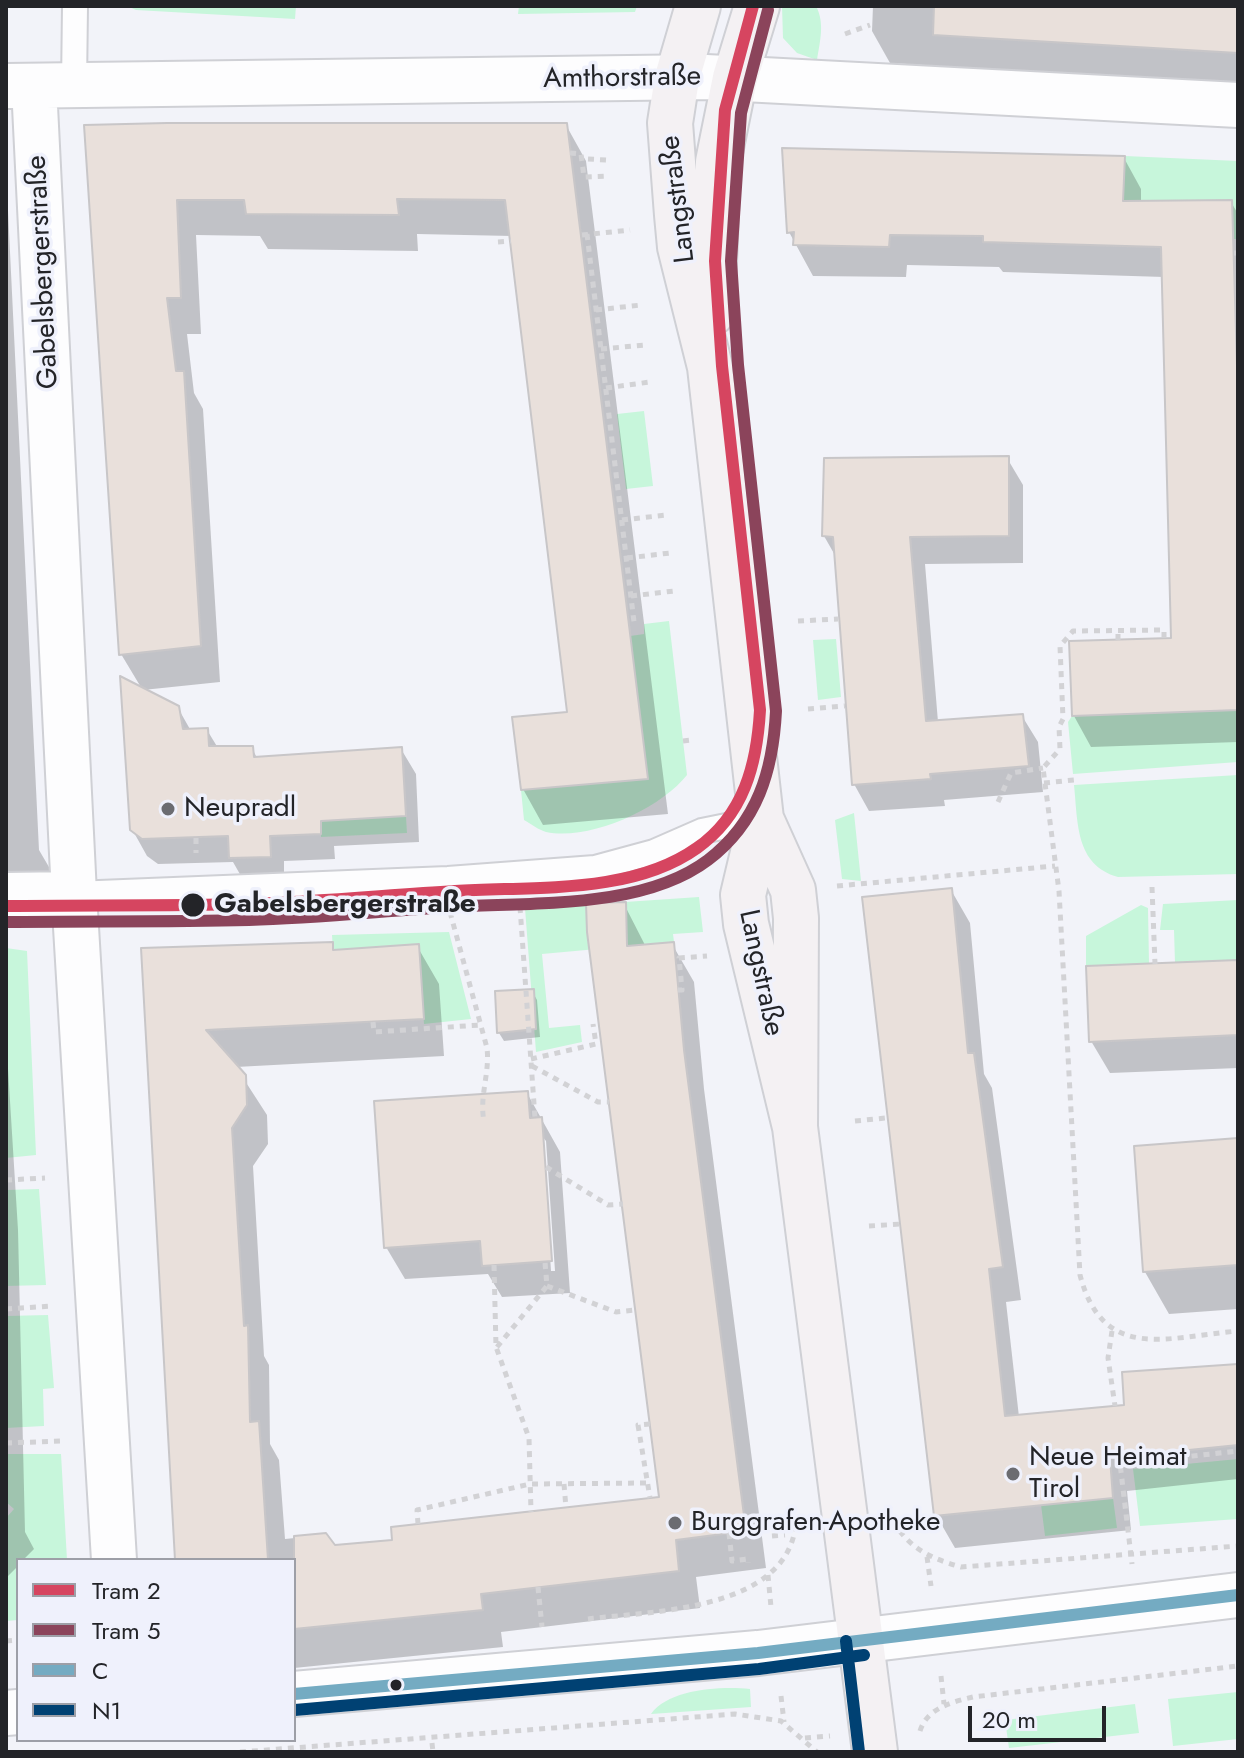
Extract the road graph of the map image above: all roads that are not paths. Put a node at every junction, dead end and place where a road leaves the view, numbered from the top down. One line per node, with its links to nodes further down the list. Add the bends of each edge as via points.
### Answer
1 (75, 6): 6 (lane, Gabelsbergerstraße)
2 (698, 6): 4 (street, Langstraße)
3 (757, 6): 5 (street, Langstraße)
4 (677, 78): 5 (street, Amthorstraße); 6 (street, Amthorstraße); 8 (street, Langstraße, via 670,123 680,247)
5 (735, 78): 7 (street, Amthorstraße); 8 (street, Langstraße, via 718,162)
6 (38, 86): 10 (street, Gabelsbergerstraße)
7 (1238, 105)
8 (710, 367): 9 (street, Langstraße)
9 (761, 819): 10 (lane, via 702,831 654,852 595,868); 14 (street, Langstraße, via 793,890 795,1127)
10 (74, 894): 11 (street); 12 (street, Gabelsbergerstraße)
11 (6, 895)
12 (114, 1558)
13 (1238, 1595): 14 (street)
14 (862, 1639): 15 (street); 16 (street, Langstraße)
15 (296, 1694)
16 (875, 1752)

